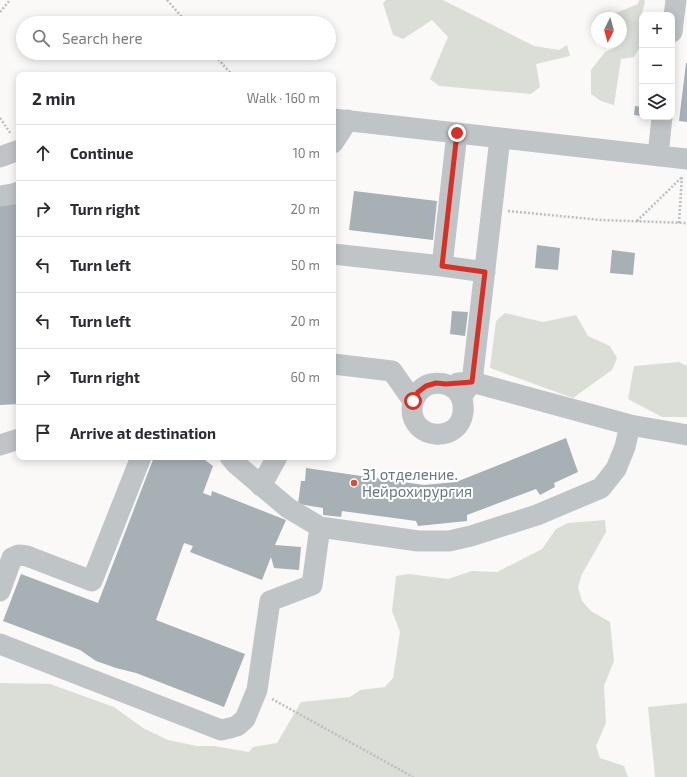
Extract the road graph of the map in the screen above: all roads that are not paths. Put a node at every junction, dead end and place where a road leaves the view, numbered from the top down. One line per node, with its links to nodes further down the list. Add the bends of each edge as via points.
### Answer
1 (676, 0): 2 (lane)
2 (674, 12)
3 (341, 120): 5 (lane); 6 (lane)
4 (662, 120): 9 (lane)
5 (457, 133): 7 (lane); 15 (lane)
6 (336, 134)
7 (500, 138): 9 (lane); 16 (lane)
8 (15, 142): 10 (lane)
9 (658, 156): 11 (lane)
10 (0, 157)
11 (684, 165)
12 (16, 193): 13 (lane)
13 (0, 196)
14 (336, 254): 15 (lane)
15 (442, 266): 16 (lane)
16 (485, 272): 19 (lane)
17 (336, 364): 18 (lane)
18 (392, 371): 19 (lane); 20 (lane)
19 (454, 386): 20 (lane, via 426,386 418,392); 20 (lane, via 464,407 463,417 458,426 450,432 430,434 421,429 412,411); 21 (lane)
20 (413, 401)
21 (630, 425): 22 (lane); 29 (lane, via 616,469 601,488 537,515 449,541 418,541)
22 (687, 435)
23 (16, 440): 24 (lane)
24 (0, 445)
25 (140, 460): 30 (lane, via 92,581 19,555 12,558)
26 (233, 460): 28 (lane)
27 (276, 460): 28 (lane)
28 (261, 486): 29 (lane, via 288,508)
29 (320, 527): 31 (lane, via 312,585 270,601 257,690 245,719 237,726 221,730)
30 (0, 591)
31 (0, 644)

